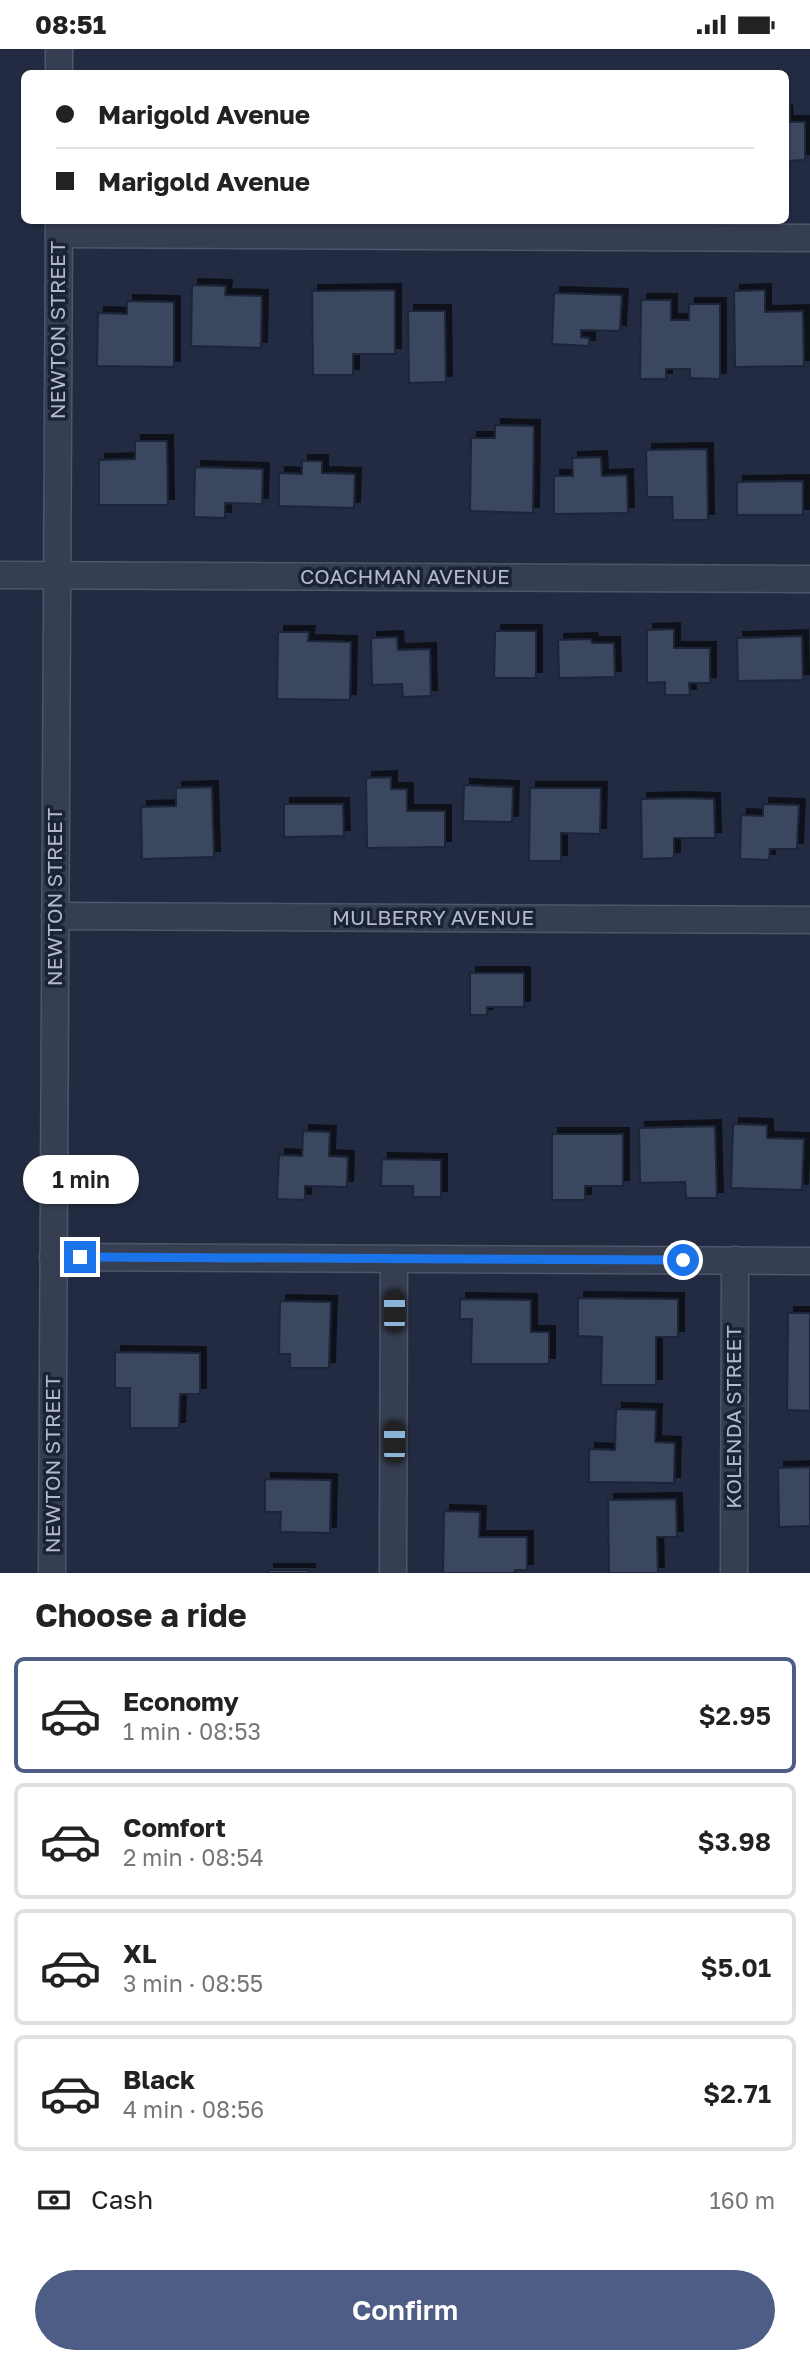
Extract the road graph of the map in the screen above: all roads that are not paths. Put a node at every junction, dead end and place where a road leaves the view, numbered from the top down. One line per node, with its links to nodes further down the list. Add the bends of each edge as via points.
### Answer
1 (60, 49): 2 (street)
2 (59, 70)
3 (59, 227): 4 (street); 6 (street, NEWTON STREET)
4 (810, 238)
5 (0, 575): 6 (street, COACHMAN AVENUE)
6 (57, 575): 7 (street, COACHMAN AVENUE); 8 (street, NEWTON STREET)
7 (810, 579)
8 (55, 916): 9 (street, MULBERRY AVENUE); 10 (street, NEWTON STREET)
9 (810, 920)
10 (54, 1257): 11 (street); 14 (street, NEWTON STREET)
11 (394, 1259): 12 (street); 15 (street)
12 (735, 1260): 13 (street); 16 (street, KOLENDA STREET)
13 (810, 1261)
14 (52, 1573)
15 (393, 1573)
16 (734, 1573)

